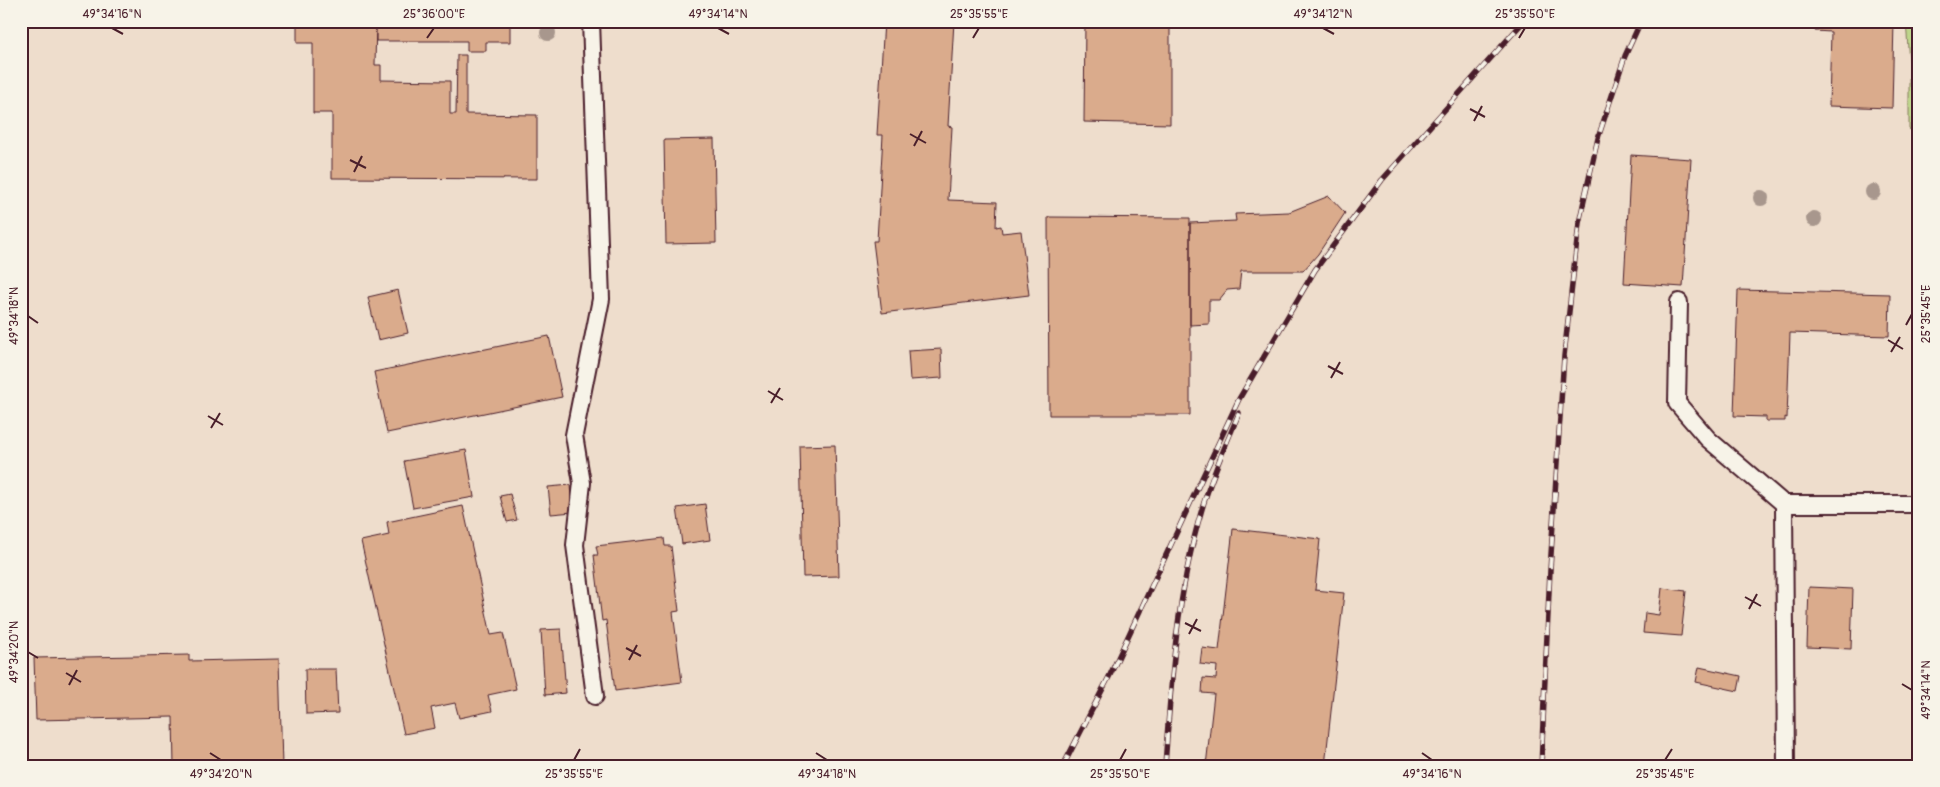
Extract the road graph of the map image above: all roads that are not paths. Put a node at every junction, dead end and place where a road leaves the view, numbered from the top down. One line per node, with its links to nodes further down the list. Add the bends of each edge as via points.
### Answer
1 (591, 21): 5 (lane, via 601,299 574,435 582,483 575,545)
2 (1679, 302): 3 (lane, via 1677,403 1708,439)
3 (1784, 504): 4 (lane); 6 (lane)
4 (1919, 504)
5 (595, 696)
6 (1786, 766)

